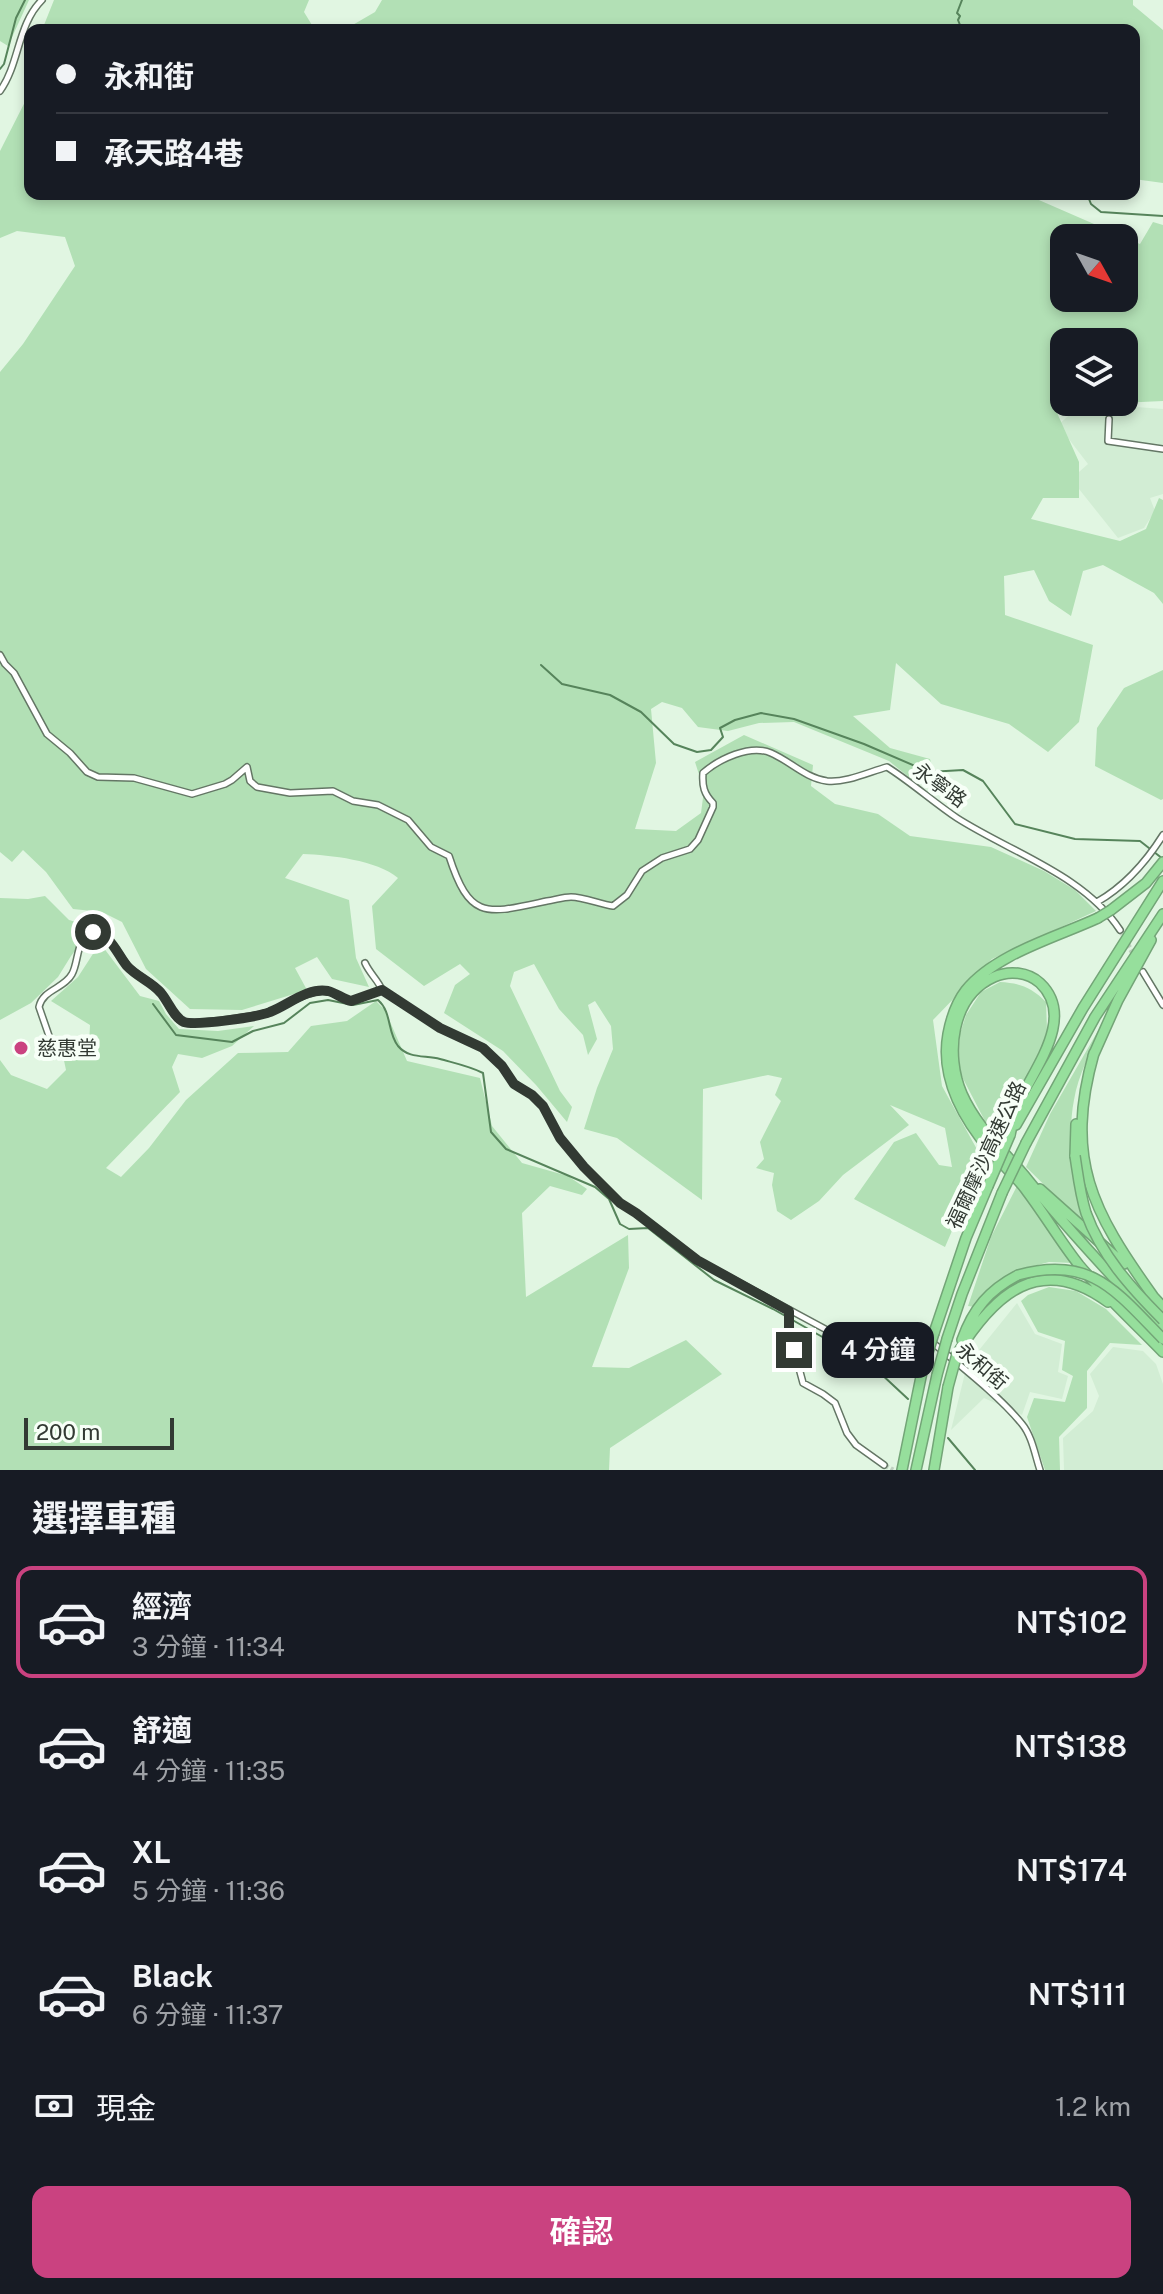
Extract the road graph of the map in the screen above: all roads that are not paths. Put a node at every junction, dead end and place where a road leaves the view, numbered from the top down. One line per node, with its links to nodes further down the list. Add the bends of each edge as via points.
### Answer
1 (42, 0): 2 (street)
2 (25, 24)
3 (24, 28): 4 (street)
4 (0, 91)
5 (1109, 419): 6 (street, via 1108,441)
6 (1163, 449)
7 (0, 655): 11 (street, 永寧路, via 47,734 87,772 192,794 225,784 247,767 257,787 290,793 333,791 378,805 408,820 431,847 449,856 460,888 479,908 499,910 574,896 613,906 642,871 698,840 713,807 702,785 703,773 736,753 756,752 769,752 830,781 887,767 958,819 1071,880)
8 (1163, 835): 11 (street)
9 (1163, 862): 11 (highway, via 1146,883)
10 (1163, 881): 20 (highway, 福爾摩沙高速公路)
11 (1104, 906): 13 (street, 永寧路); 21 (highway, bridge, via 1098,918 984,972 951,1019 947,1065 961,1110 990,1150)
12 (1163, 915): 18 (highway); 33 (highway, 福爾摩沙高速公路, bridge, via 1095,1017 1002,1193 947,1339)
13 (1120, 930)
14 (365, 963): 16 (street)
15 (1143, 972): 17 (street)
16 (382, 990): 19 (street, via 351,1001 321,991 269,1013 186,1022 159,989 128,967 110,941 93,932 79,948 70,979 44,995 39,1007); 24 (street, 永和街, via 440,1028 483,1048 514,1084 543,1106 560,1138 620,1203 697,1260)
17 (1163, 1005)
18 (1094, 1053): 22 (highway, via 1081,1116 1089,1183 1123,1255); 26 (highway, bridge, via 1079,1098 1075,1156 1081,1195 1100,1243)
19 (56, 1056)
20 (1010, 1135): 21 (highway, via 1022,1096 1046,1051 1055,1014 1039,982 1016,973 991,978 971,996 957,1022 952,1057 976,1120); 32 (highway, 福爾摩沙高速公路, bridge, via 966,1238 934,1333)
21 (1027, 1184): 22 (highway, via 1107,1247); 25 (highway, via 1081,1267); 27 (highway)
22 (1153, 1296): 23 (highway)
23 (1163, 1307)
24 (789, 1316): 31 (street, via 803,1383 835,1403 856,1445); 35 (street, 永和街, via 851,1343 920,1332 1023,1424)
25 (1128, 1316): 29 (highway); 30 (highway, via 1076,1283 1026,1284 995,1304)
26 (1163, 1320)
27 (1163, 1331)
28 (1163, 1339): 30 (highway, bridge, via 1117,1292 1082,1272 1050,1268 1001,1284 981,1303)
29 (1163, 1352)
30 (957, 1354): 34 (highway, bridge)
31 (884, 1465)
32 (902, 1470)
33 (916, 1470)
34 (934, 1470)
35 (1040, 1470)

